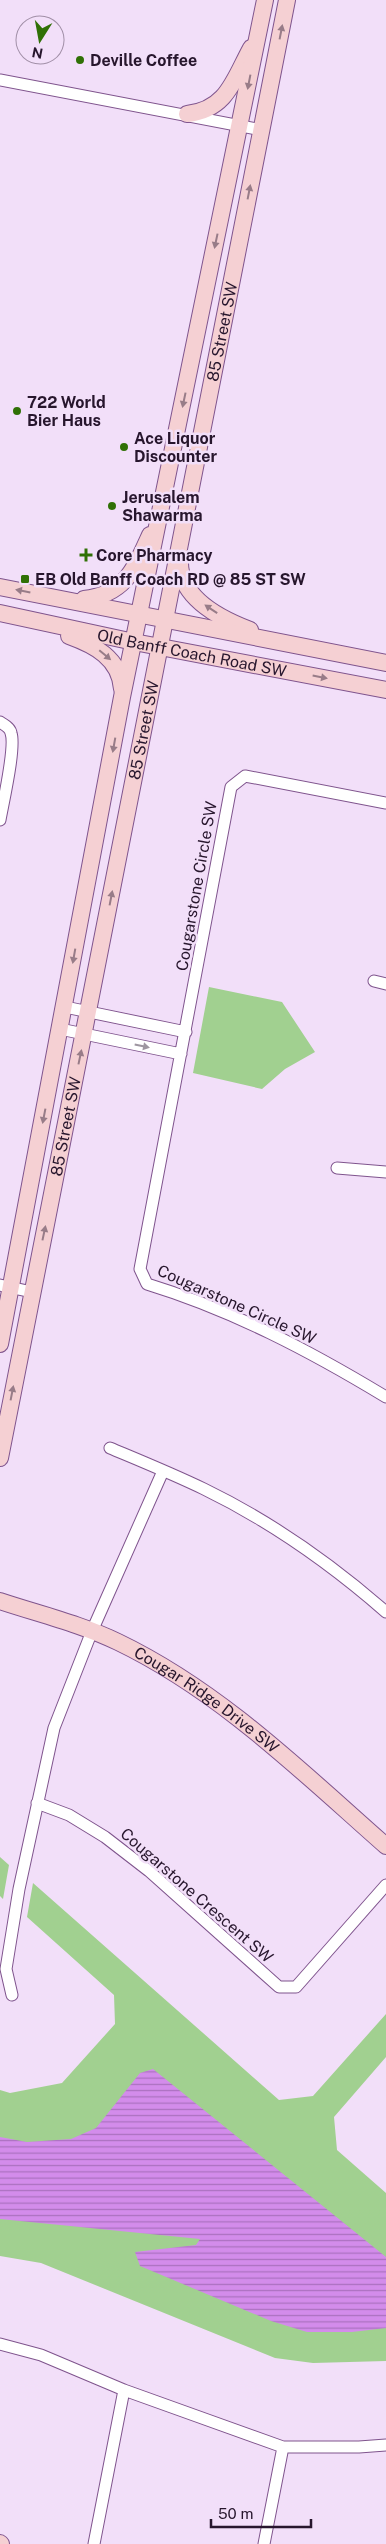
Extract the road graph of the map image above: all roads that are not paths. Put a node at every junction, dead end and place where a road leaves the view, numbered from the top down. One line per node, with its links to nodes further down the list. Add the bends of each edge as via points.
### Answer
1 (266, 0): 3 (main road, 85 Street SW)
2 (287, 0): 7 (main road, 85 Street SW, one-way to 2)
3 (258, 36): 5 (main road, via 224,97 202,112); 6 (main road, 85 Street SW, one-way to 6)
4 (0, 80): 5 (street)
5 (187, 114): 6 (street)
6 (240, 125): 7 (street); 8 (main road, 85 Street SW, one-way to 8)
7 (262, 130): 9 (main road, 85 Street SW, one-way to 7)
8 (160, 513): 11 (main road, via 138,560 119,587 102,596); 13 (main road, 85 Street SW)
9 (180, 549): 14 (main road, 85 Street SW); 16 (main road, one-way to 9, via 237,625 201,602 183,580)
10 (0, 587): 11 (main road, Old Banff Coach Road SW, one-way to 10)
11 (67, 600): 13 (main road, Old Banff Coach Road SW)
12 (6, 614): 15 (main road, Old Banff Coach Road SW); 20 (main road, one-way to 20, via 84,642 106,655 117,669)
13 (139, 614): 14 (main road, Old Banff Coach Road SW); 15 (main road, 85 Street SW)
14 (165, 619): 16 (main road, Old Banff Coach Road SW); 17 (main road, 85 Street SW)
15 (134, 642): 17 (main road, Old Banff Coach Road SW); 20 (main road, 85 Street SW)
16 (287, 644): 18 (main road, Old Banff Coach Road SW)
17 (159, 647): 19 (main road, Old Banff Coach Road SW, one-way to 19); 27 (main road, 85 Street SW, one-way to 17)
18 (386, 663)
19 (386, 690)
20 (122, 697): 26 (main road, 85 Street SW, one-way to 26)
21 (0, 722): 23 (street, via 12,733)
22 (386, 804): 29 (street, Cougarstone Circle SW, via 245,776 230,787)
23 (0, 820)
24 (374, 981): 25 (street)
25 (386, 984)
26 (65, 1007): 27 (street); 28 (main road, 85 Street SW)
27 (90, 1012): 29 (street); 30 (main road, 85 Street SW)
28 (60, 1029): 30 (street); 34 (main road, 85 Street SW, one-way to 34)
29 (186, 1032): 31 (street, Cougarstone Circle SW)
30 (85, 1034): 31 (street, one-way to 31); 35 (main road, 85 Street SW, one-way to 30)
31 (181, 1054): 37 (street, Cougarstone Circle SW, via 140,1269 147,1284 185,1296 277,1336)
32 (337, 1168): 33 (street)
33 (386, 1172)
34 (6, 1286): 35 (street); 36 (main road, 85 Street SW)
35 (32, 1292): 39 (main road, 85 Street SW, one-way to 35)
36 (0, 1344)
37 (386, 1397)
38 (110, 1448): 40 (street)
39 (0, 1458)
40 (163, 1471): 42 (street, via 204,1489 290,1539); 43 (street)
41 (0, 1601): 43 (main road, Cougar Ridge Drive SW)
42 (386, 1612)
43 (92, 1631): 44 (street, via 54,1728); 45 (main road, Cougar Ridge Drive SW, via 175,1674 229,1710)
44 (38, 1803): 46 (street, Cougarstone Crescent SW, via 69,1815 105,1837 149,1871 279,1987 296,1987); 47 (street, via 6,1969)
45 (386, 1846)
46 (386, 1885)
47 (12, 1995)
48 (0, 2344): 49 (street, via 42,2355)
49 (124, 2390): 51 (street); 52 (street)
50 (386, 2445): 51 (street)
51 (283, 2447): 53 (street)
52 (94, 2544)
53 (264, 2544)

